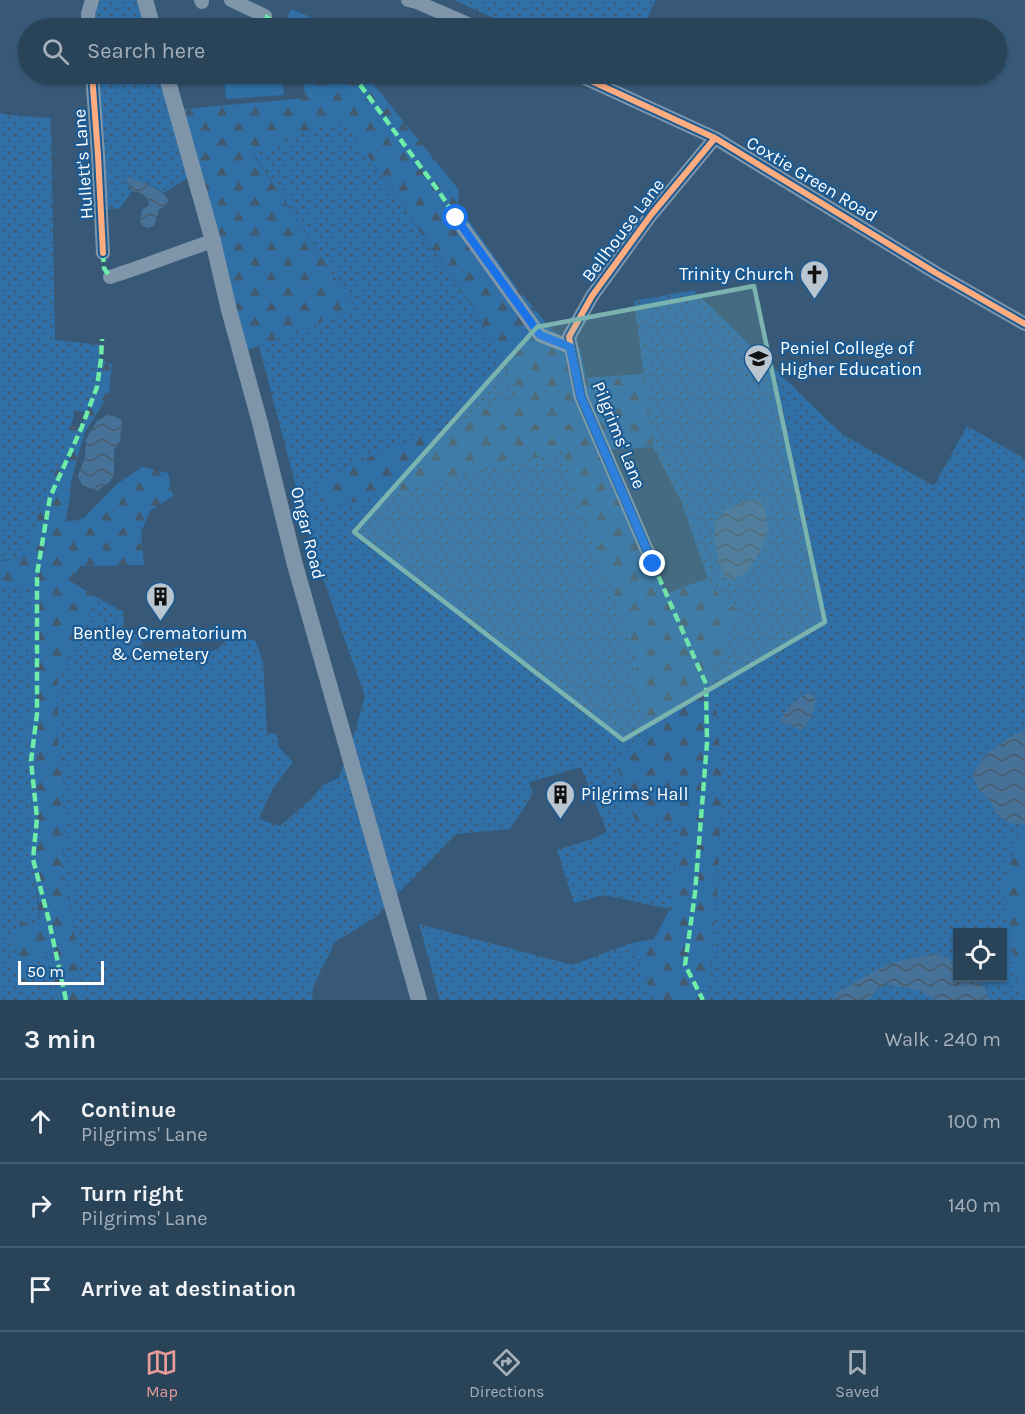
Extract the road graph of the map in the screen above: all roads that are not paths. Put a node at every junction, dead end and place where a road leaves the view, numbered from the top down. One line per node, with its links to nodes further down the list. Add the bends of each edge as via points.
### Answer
1 (92, 0): 6 (street)
2 (145, 0): 7 (main road)
3 (231, 0): 5 (street)
4 (408, 0): 8 (street)
5 (265, 16)
6 (88, 18)
7 (150, 18)
8 (452, 18)
9 (93, 84): 15 (street, Hullett's Lane)
10 (169, 84): 14 (main road, Ongar Road)
11 (598, 84): 12 (street, Coxtie Green Road)
12 (715, 138): 17 (street, Coxtie Green Road); 18 (street, Bellhouse Lane, via 651,215 592,296 569,337)
13 (456, 218): 18 (street, via 540,335)
14 (213, 241): 16 (street); 20 (main road, Ongar Road, via 295,565)
15 (103, 253)
16 (110, 277)
17 (1025, 324)
18 (570, 347): 19 (street, Pilgrims' Lane, via 581,397)
19 (653, 564)
20 (419, 1000)

